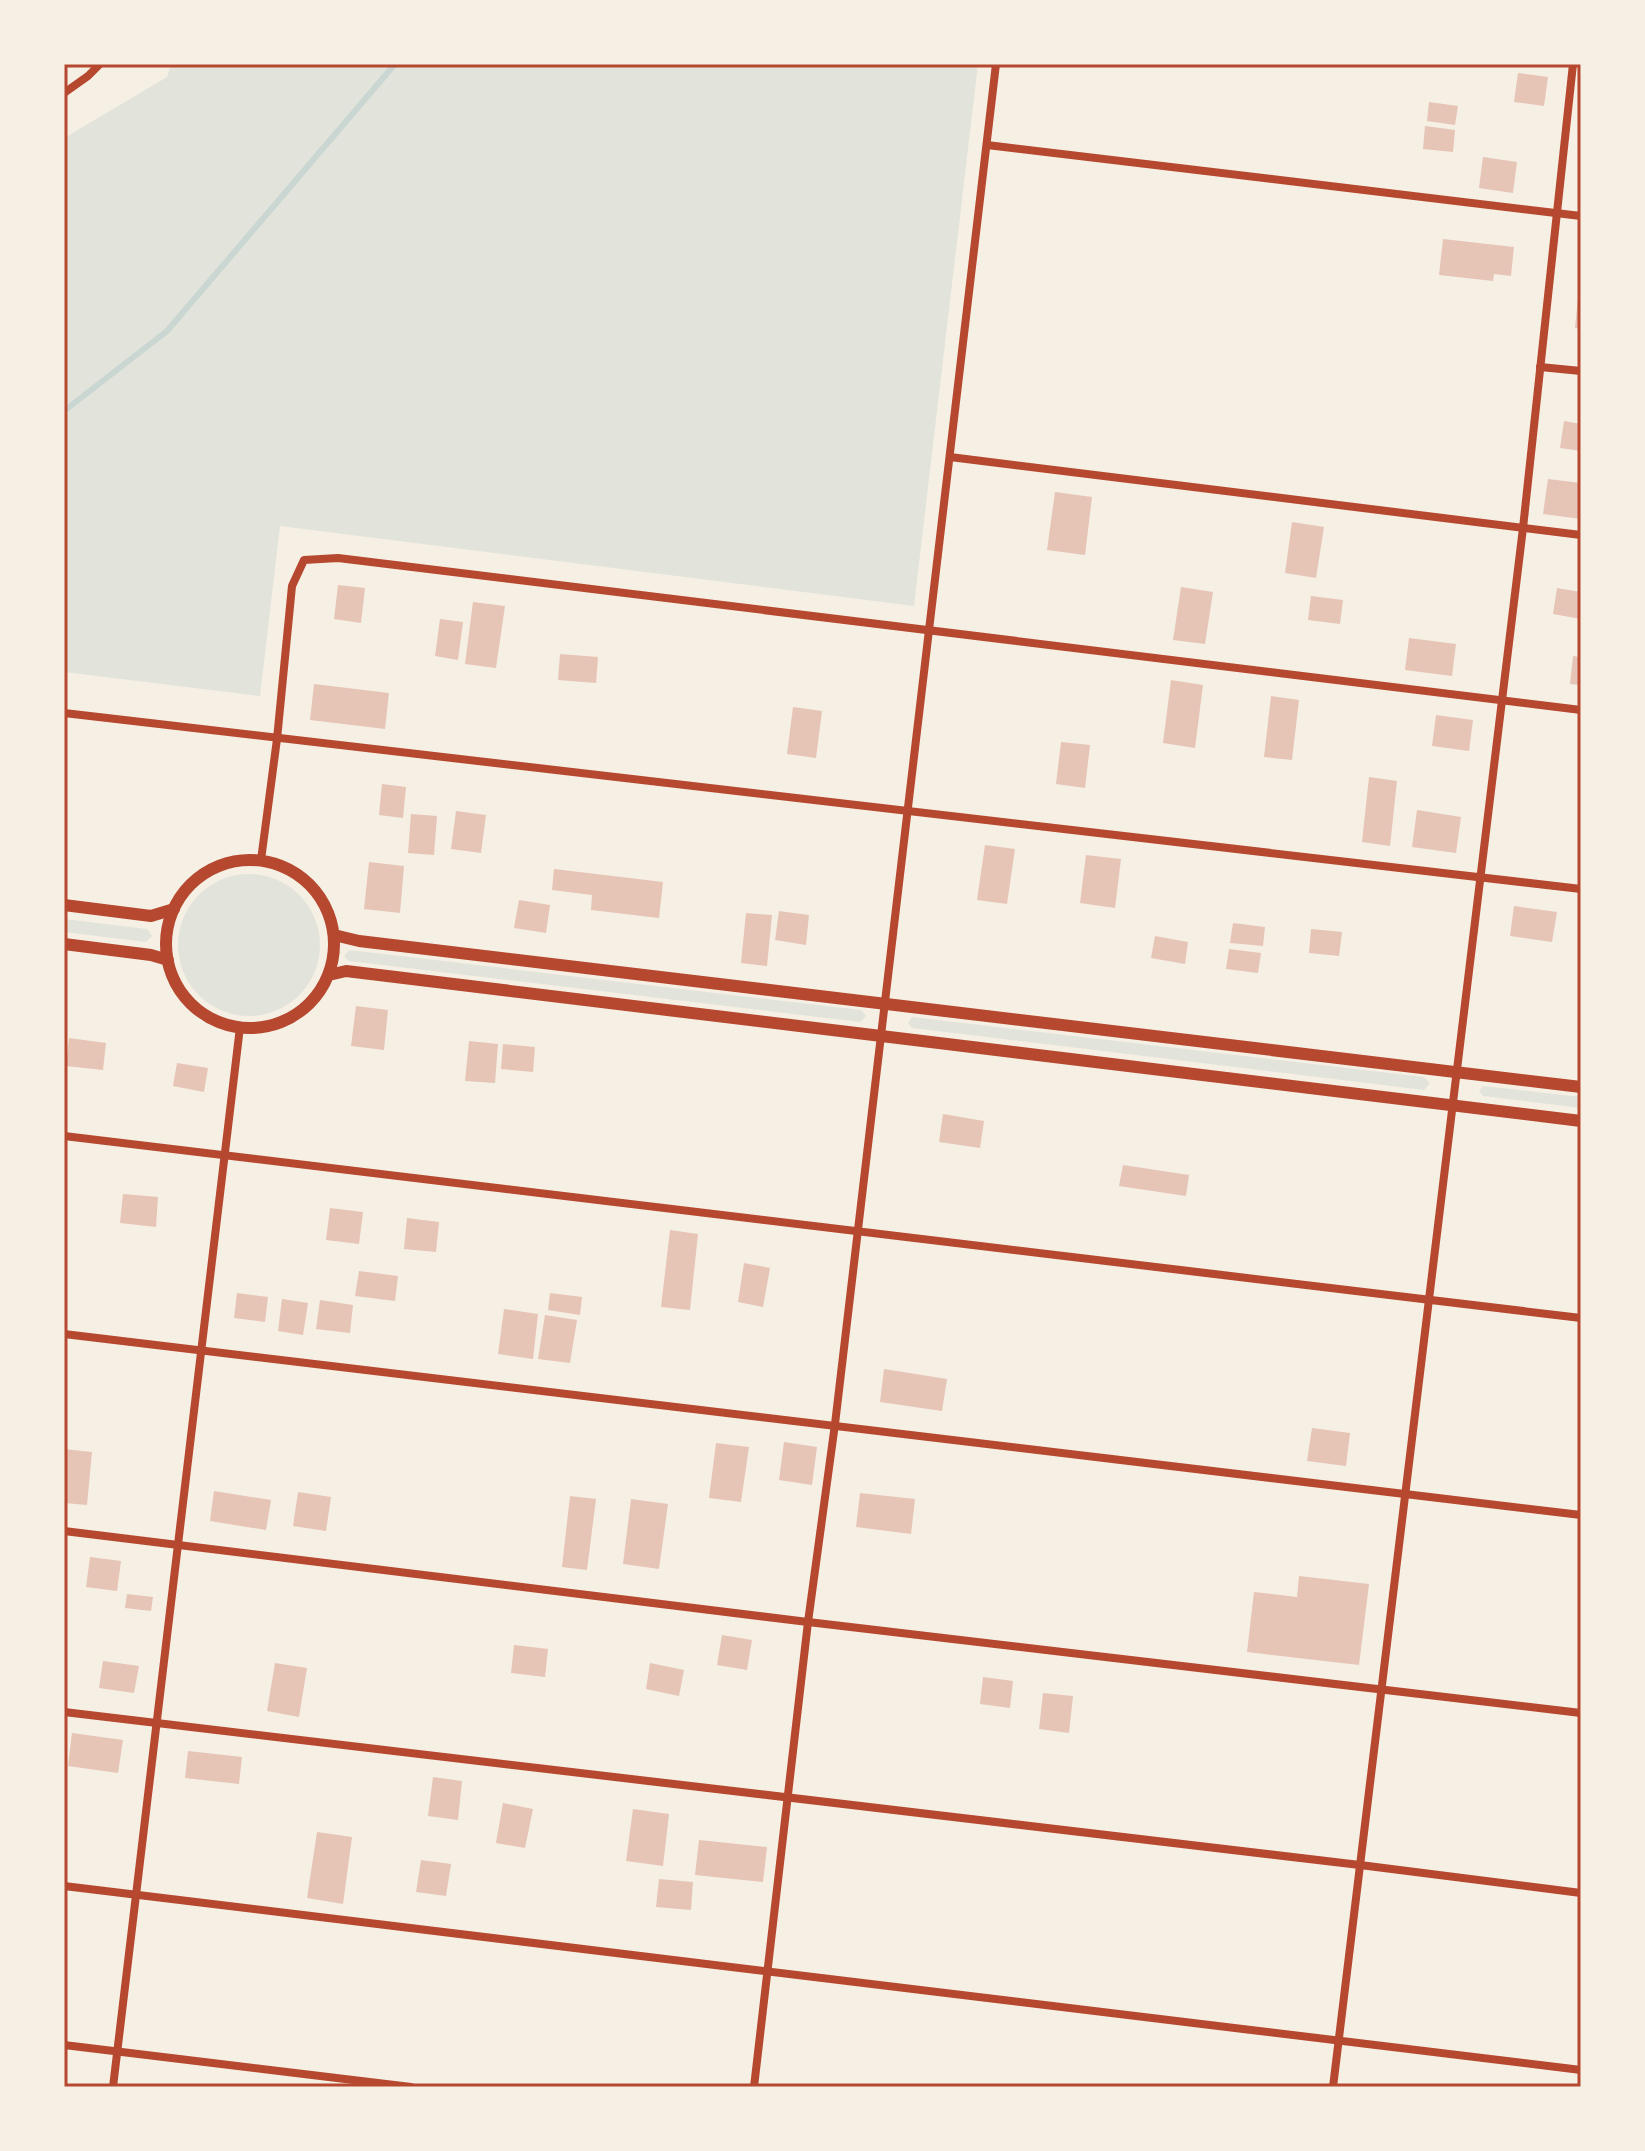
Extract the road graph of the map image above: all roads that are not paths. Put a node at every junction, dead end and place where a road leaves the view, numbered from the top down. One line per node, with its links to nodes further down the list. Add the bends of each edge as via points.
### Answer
1 (100, 64): 4 (street)
2 (996, 64): 5 (street)
3 (1573, 64): 6 (street)
4 (64, 93)
5 (987, 145): 6 (street); 10 (street)
6 (1558, 214): 7 (street); 8 (street)
7 (1581, 216)
8 (1540, 367): 9 (street); 11 (street)
9 (1581, 371)
10 (950, 457): 11 (street); 13 (street)
11 (1523, 528): 12 (street); 14 (street)
12 (1581, 535)
13 (928, 631): 14 (street); 17 (street, via 338,558 304,560 292,586); 18 (street)
14 (1502, 701): 15 (street); 20 (street)
15 (1581, 710)
16 (64, 713): 17 (street)
17 (277, 739): 18 (street); 19 (street)
18 (908, 812): 20 (street); 28 (street)
19 (261, 860): 23 (street, via 232,861 205,872); 24 (street, via 289,868 312,886 328,910)
20 (1480, 877): 21 (street); 31 (street)
21 (1581, 889)
22 (64, 905): 23 (street, via 151,916)
23 (174, 909): 26 (street, via 167,931)
24 (334, 935): 27 (street); 28 (street)
25 (64, 944): 26 (street)
26 (168, 960): 29 (street, via 181,991 197,1009)
27 (329, 975): 29 (street, via 307,1007 287,1020); 30 (street, via 346,971)
28 (884, 1004): 30 (street); 31 (street)
29 (240, 1027): 36 (street)
30 (880, 1037): 33 (street); 37 (street)
31 (1456, 1072): 32 (street); 33 (street)
32 (1581, 1087)
33 (1452, 1106): 34 (street); 38 (street)
34 (1581, 1121)
35 (64, 1136): 36 (street)
36 (225, 1155): 37 (street); 41 (street)
37 (857, 1231): 38 (street); 42 (street)
38 (1429, 1300): 39 (street); 43 (street)
39 (1581, 1318)
40 (64, 1334): 41 (street)
41 (201, 1350): 42 (street); 46 (street)
42 (835, 1424): 43 (street); 47 (street)
43 (1405, 1494): 44 (street); 48 (street)
44 (1581, 1515)
45 (64, 1531): 46 (street)
46 (178, 1544): 47 (street); 51 (street)
47 (808, 1622): 48 (street); 52 (street)
48 (1382, 1688): 50 (street); 53 (street)
49 (64, 1712): 51 (street)
50 (1581, 1713)
51 (157, 1723): 52 (street); 56 (street)
52 (788, 1797): 53 (street); 57 (street)
53 (1360, 1865): 55 (street); 58 (street)
54 (64, 1886): 56 (street)
55 (1581, 1893)
56 (136, 1895): 57 (street); 60 (street)
57 (767, 1973): 58 (street); 64 (street)
58 (1339, 2040): 61 (street); 65 (street)
59 (64, 2045): 60 (street)
60 (118, 2052): 62 (street); 63 (street)
61 (1581, 2070)
62 (113, 2087)
63 (411, 2087)
64 (754, 2087)
65 (1333, 2087)

